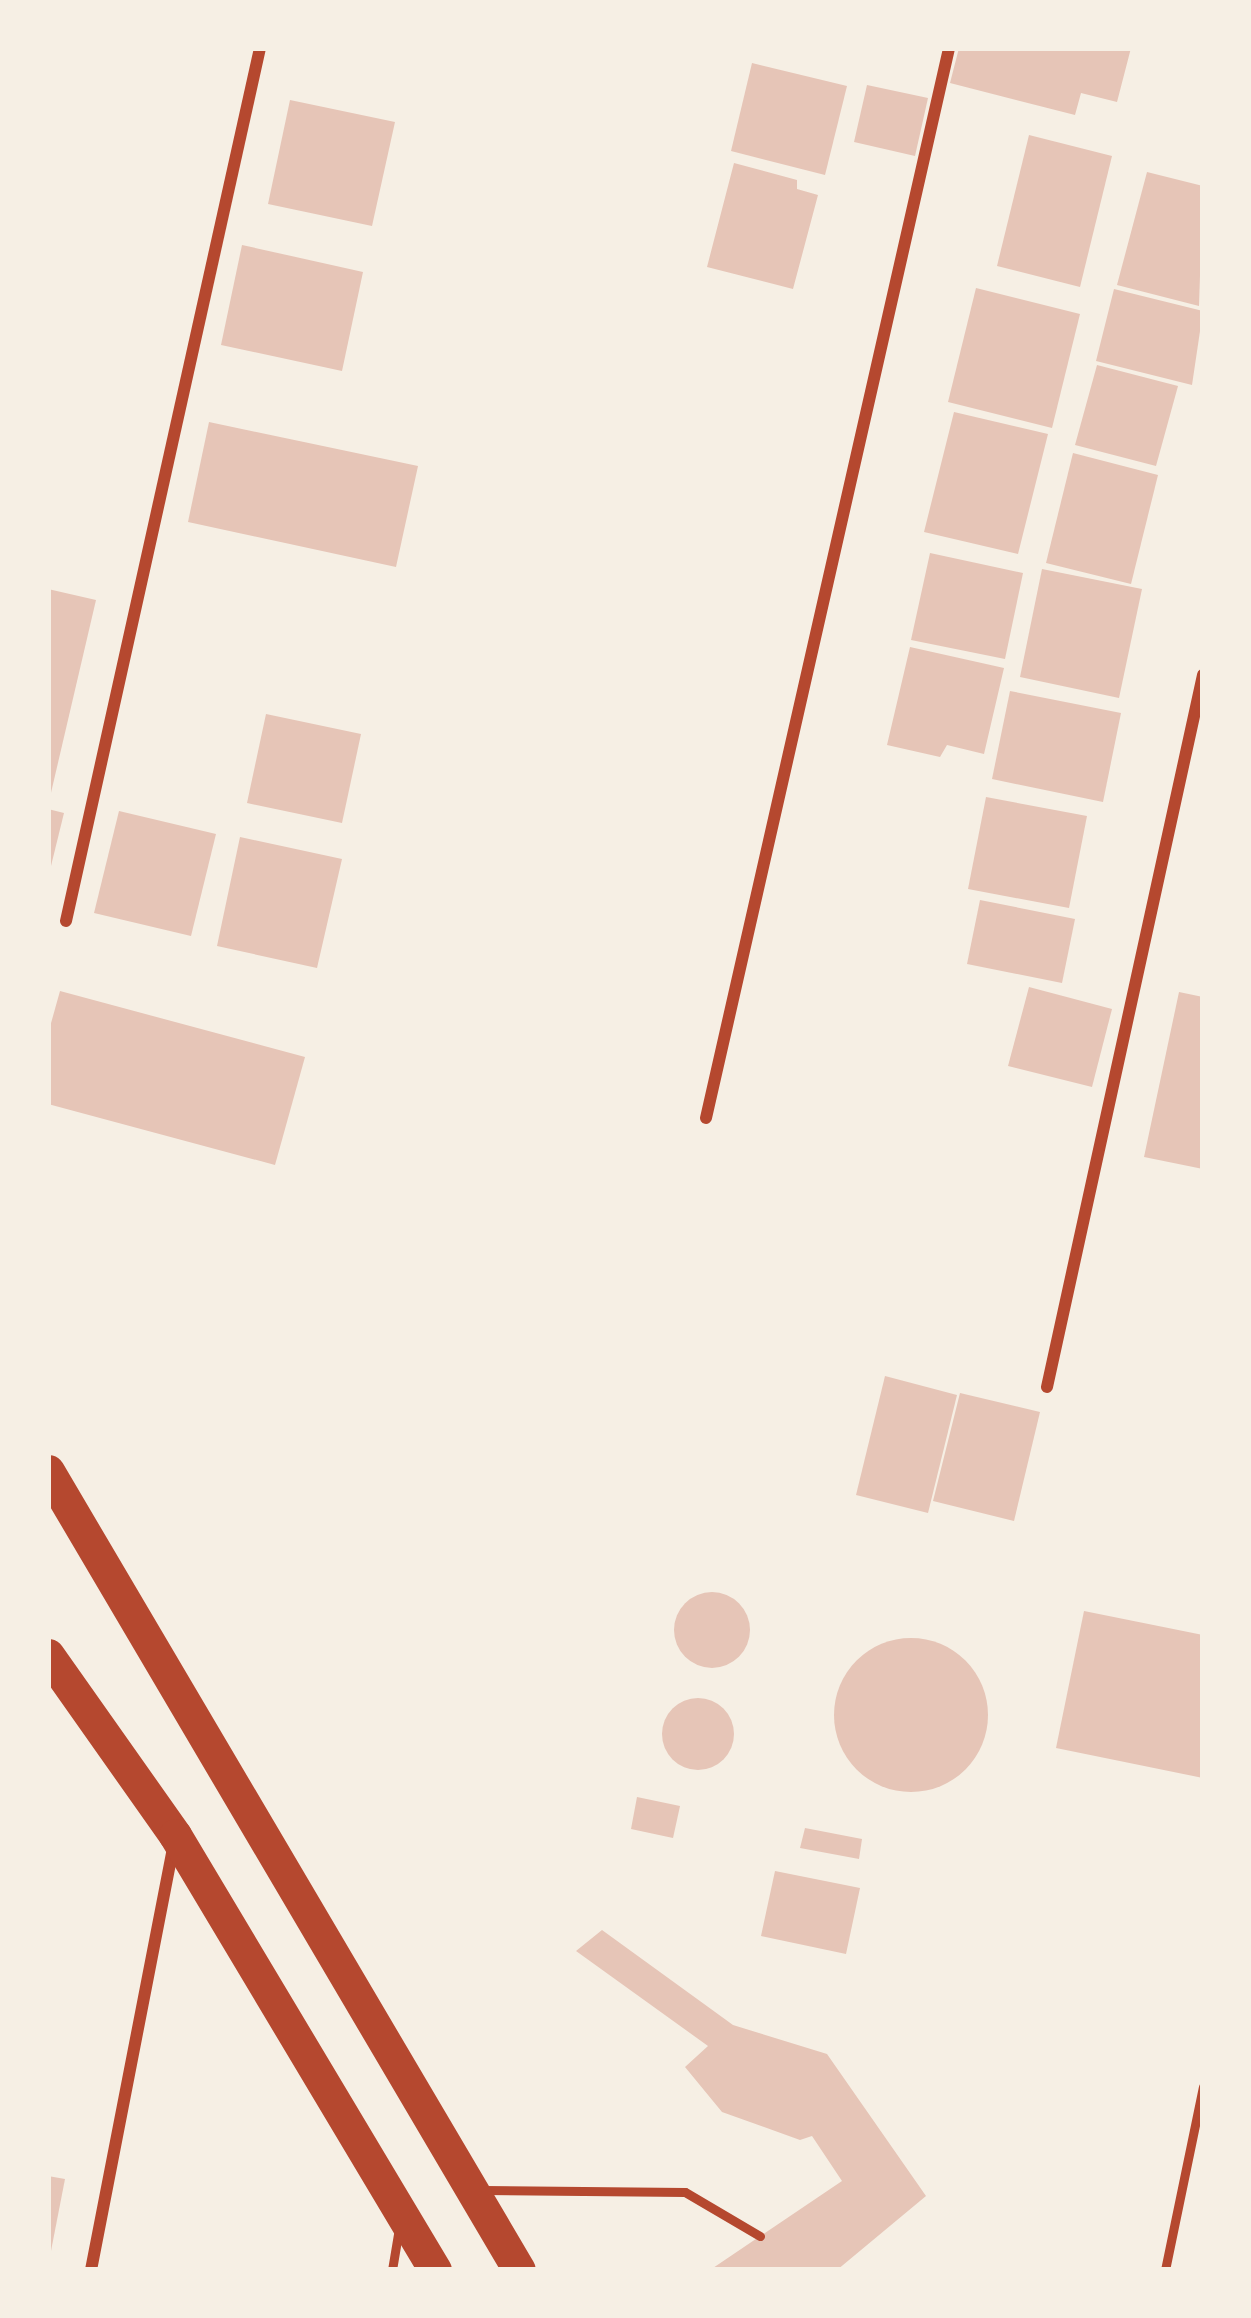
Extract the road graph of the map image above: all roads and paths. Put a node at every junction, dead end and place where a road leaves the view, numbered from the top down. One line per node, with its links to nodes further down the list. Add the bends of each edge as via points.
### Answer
1 (260, 48): 4 (street)
2 (949, 48): 5 (street)
3 (1203, 674): 6 (street)
4 (66, 922)
5 (706, 1118)
6 (1047, 1387)
7 (48, 1471): 11 (highway)
8 (48, 1654): 9 (highway)
9 (175, 1834): 12 (highway); 14 (street)
10 (1203, 2087): 18 (lane)
11 (474, 2190): 13 (lane, via 685,2192); 17 (highway)
12 (401, 2211): 15 (lane); 16 (highway)
13 (760, 2236)
14 (91, 2270)
15 (392, 2270)
16 (435, 2270)
17 (519, 2270)
18 (1165, 2270)

